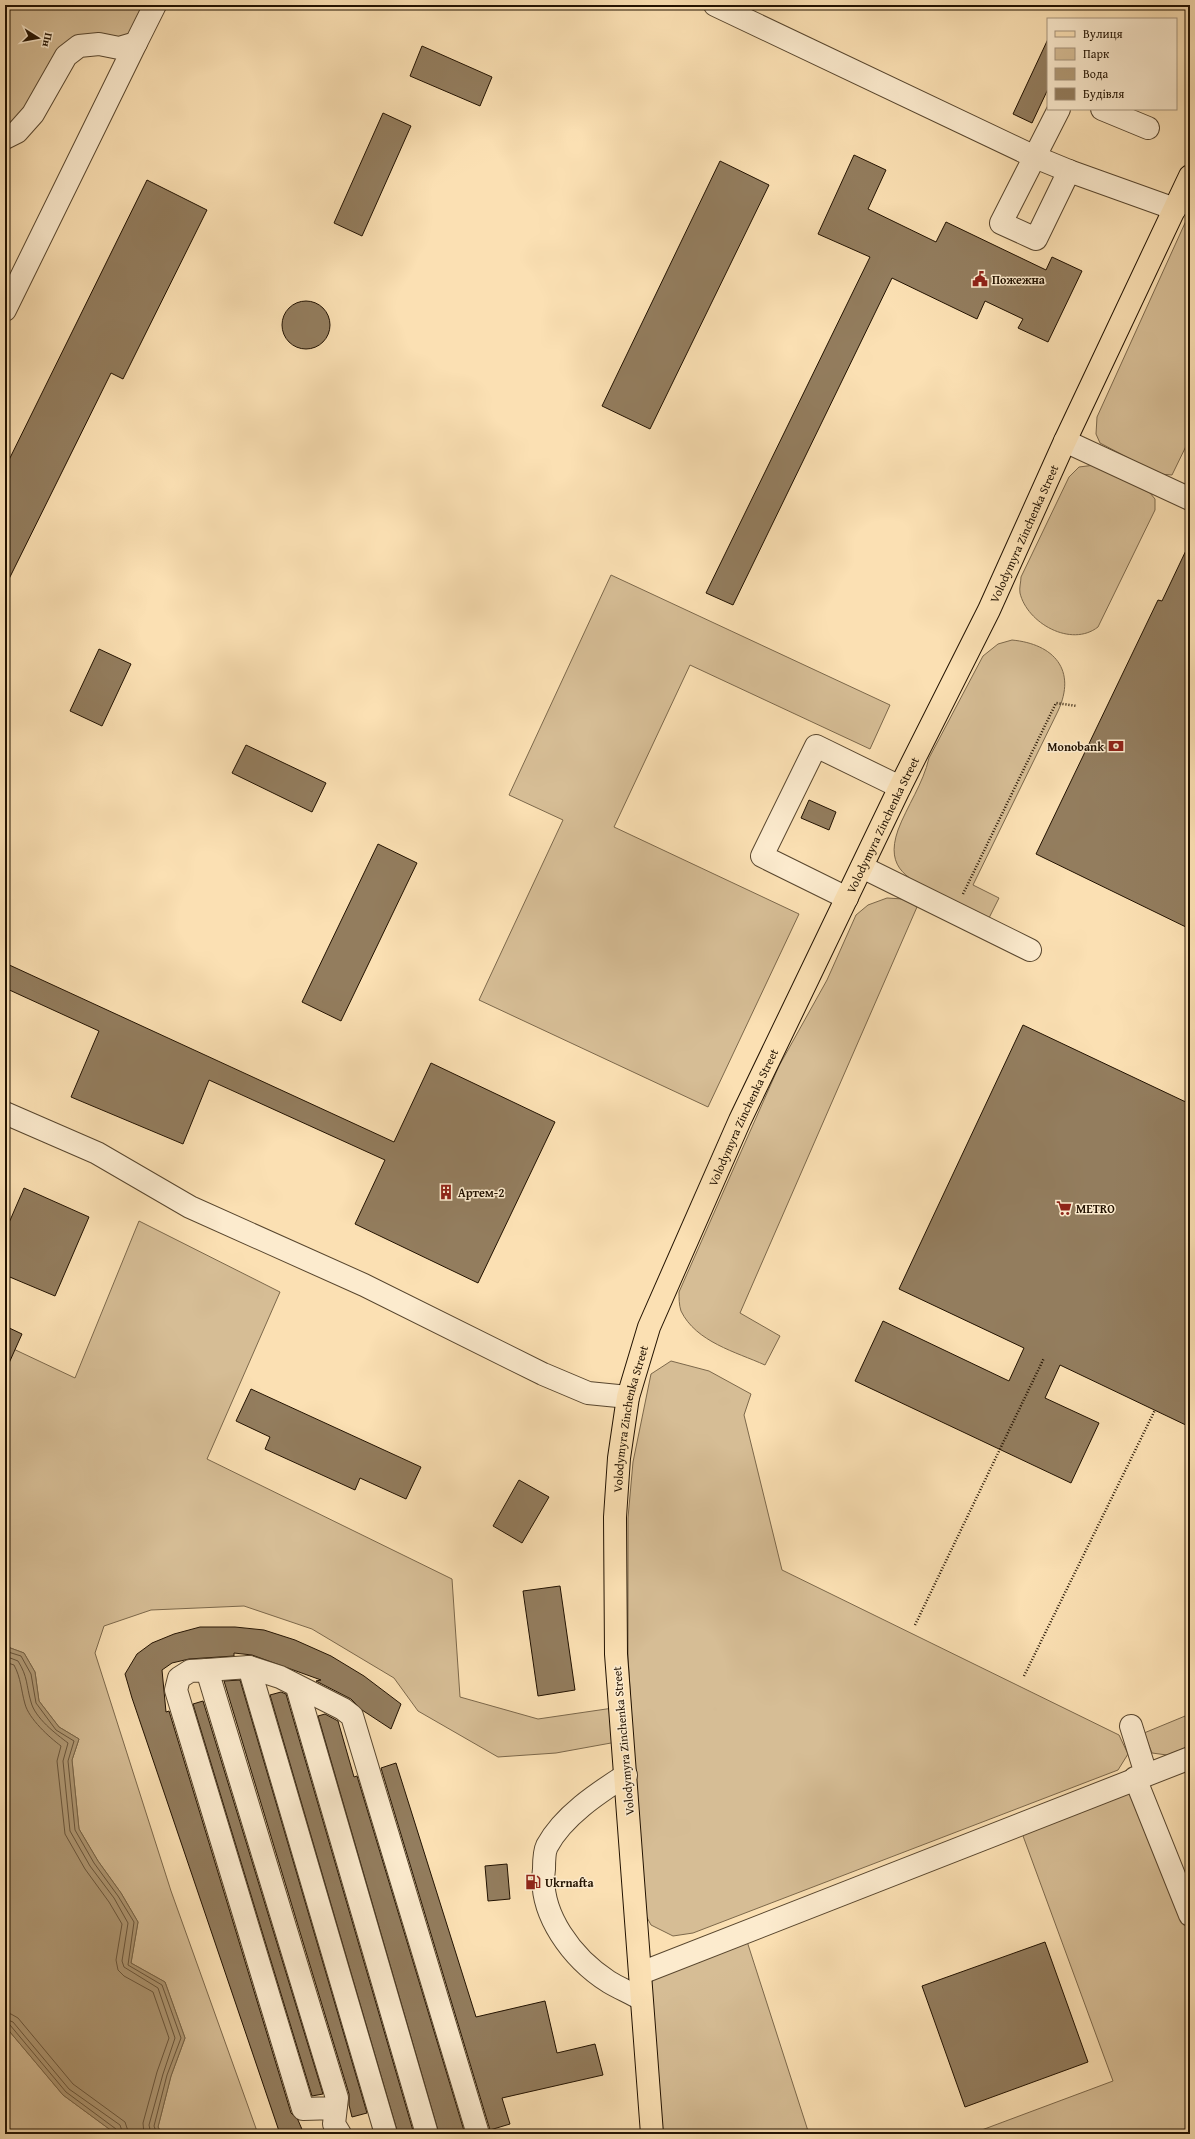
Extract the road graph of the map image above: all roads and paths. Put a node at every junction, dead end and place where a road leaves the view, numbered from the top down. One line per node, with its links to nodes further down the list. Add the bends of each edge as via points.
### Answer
1 (155, 5): 3 (lane)
2 (715, 5): 8 (lane)
3 (136, 43): 7 (lane, via 119,48 99,44 79,46 66,56 33,114 17,132); 12 (lane)
4 (1058, 110): 8 (lane)
5 (1104, 110): 6 (lane)
6 (1148, 128)
7 (5, 138)
8 (1035, 157): 9 (lane); 9 (lane, via 1001,223 1036,239)
9 (1069, 171): 11 (lane)
10 (1190, 176): 11 (main road, Volodymyra Zinchenka Street)
11 (1175, 209): 13 (main road, Volodymyra Zinchenka Street)
12 (5, 310)
13 (1065, 441): 14 (lane); 16 (main road, Volodymyra Zinchenka Street, via 988,610)
14 (1187, 491)
15 (1077, 706): 19 (path, via 1056,703)
16 (900, 787): 17 (main road, Volodymyra Zinchenka Street); 18 (lane, via 816,746 762,856)
17 (862, 867): 18 (main road, Volodymyra Zinchenka Street); 19 (lane)
18 (847, 898): 23 (main road, Volodymyra Zinchenka Street, via 740,1120 649,1327)
19 (954, 912): 20 (lane)
20 (1030, 950)
21 (5, 1113): 23 (lane, via 97,1153 190,1207 364,1285 543,1374 588,1393)
22 (1044, 1358): 25 (path)
23 (628, 1397): 32 (main road, Volodymyra Zinchenka Street, via 619,1458 615,1517 616,1654)
24 (1155, 1410): 28 (path)
25 (914, 1625)
26 (249, 1667): 27 (lane); 29 (lane, via 280,1677); 39 (lane)
27 (207, 1670): 37 (lane, via 337,2098); 37 (lane, via 190,1671 179,1678 176,1690 303,2109)
28 (1024, 1676)
29 (297, 1687): 40 (lane); 41 (lane, via 352,1716)
30 (1131, 1726): 33 (lane)
31 (1190, 1758): 33 (lane)
32 (626, 1776): 35 (main road, Volodymyra Zinchenka Street); 36 (lane, via 595,1795 576,1811 546,1846 542,1880 550,1912 564,1940 609,1982)
33 (1141, 1776): 34 (lane); 35 (lane)
34 (1190, 1915)
35 (641, 1973): 36 (main road, Volodymyra Zinchenka Street)
36 (641, 1999): 42 (main road, Volodymyra Zinchenka Street)
37 (336, 2108): 38 (lane, via 334,2124)
38 (340, 2134)
39 (386, 2134)
40 (427, 2134)
41 (478, 2134)
42 (652, 2134)

